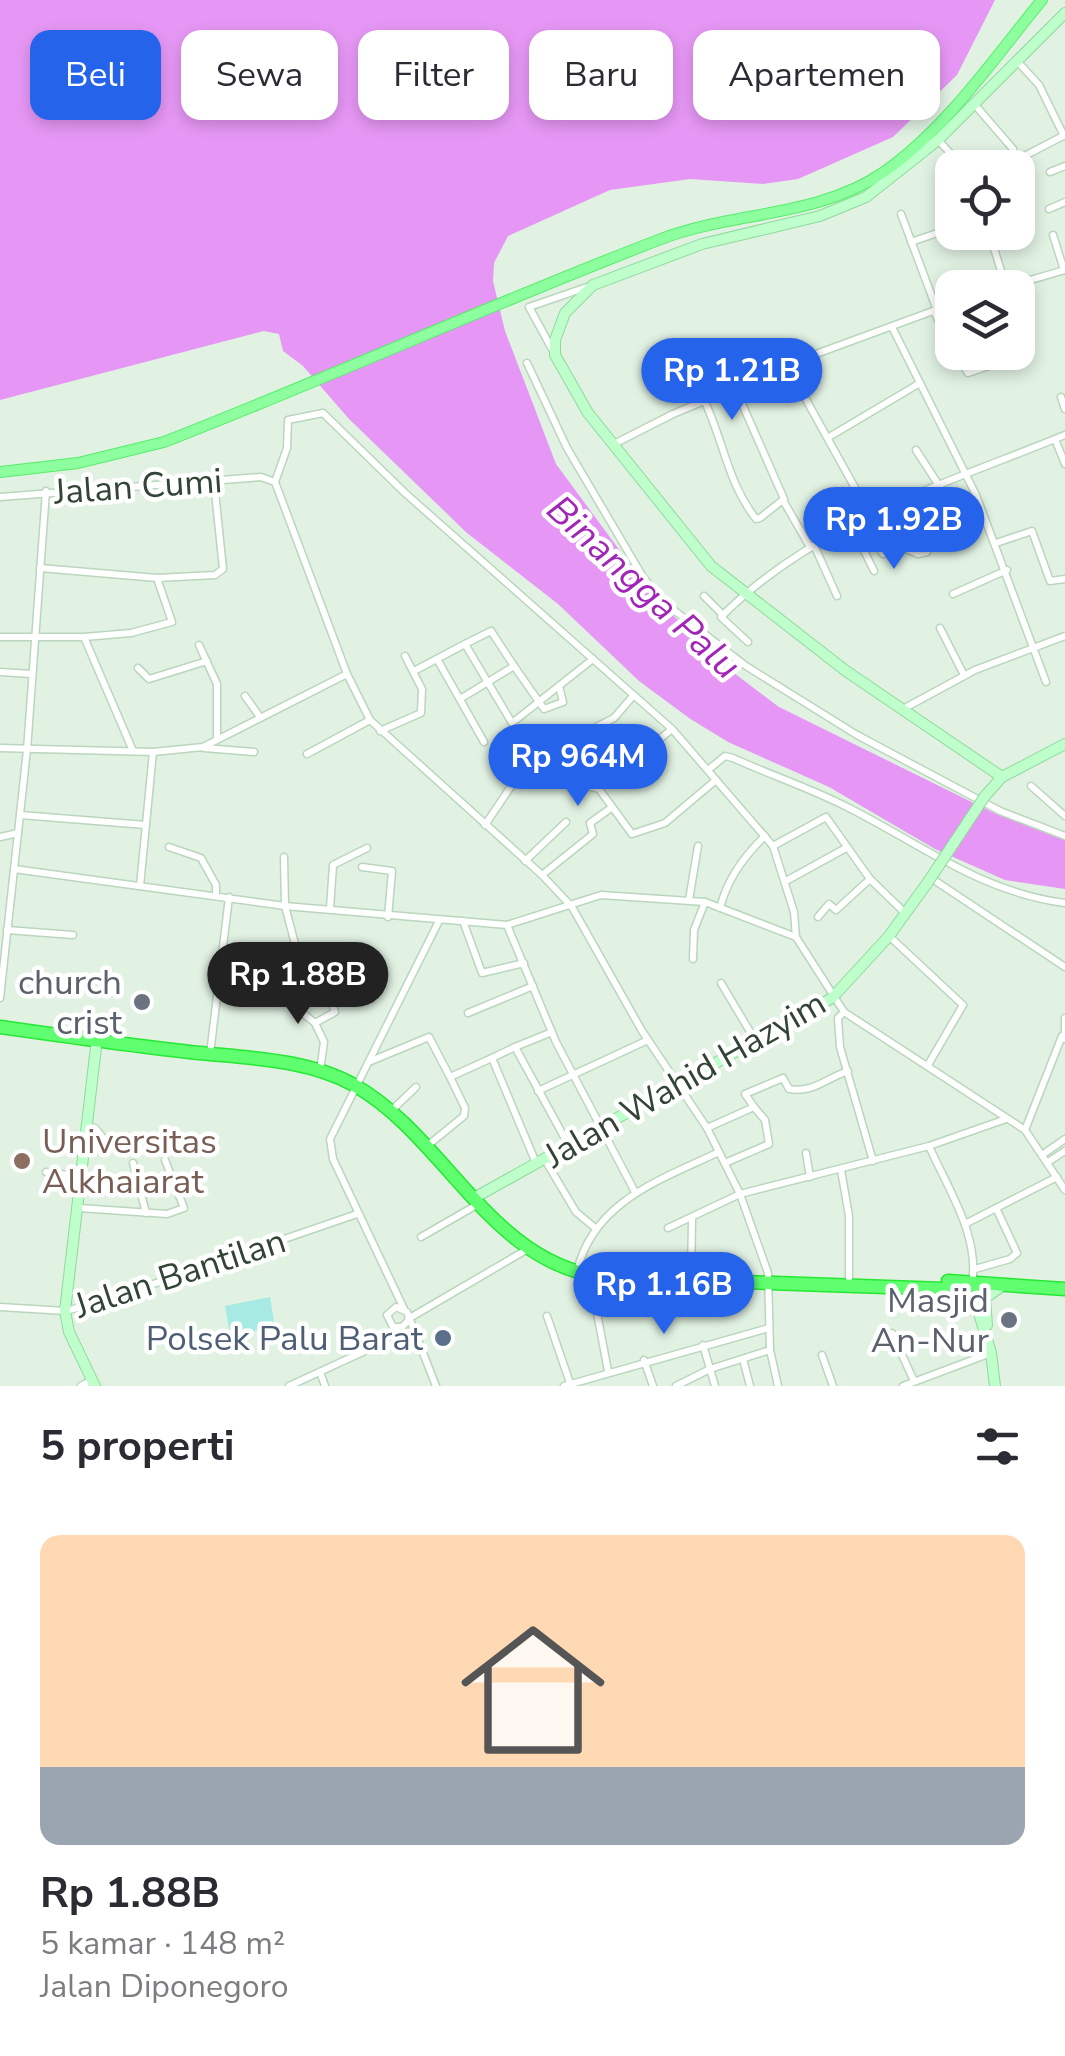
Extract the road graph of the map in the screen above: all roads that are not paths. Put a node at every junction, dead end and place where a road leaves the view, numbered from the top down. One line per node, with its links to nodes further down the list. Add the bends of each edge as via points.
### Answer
1 (1042, 0): 37 (main road, via 931,131 859,186 801,208 665,237 164,442 78,463)
2 (1065, 13): 3 (street)
3 (1017, 61): 4 (street); 5 (street, via 1039,85)
4 (974, 104): 6 (street); 7 (street)
5 (1064, 134): 9 (street)
6 (938, 140): 8 (street); 20 (street, via 845,208 702,244)
7 (1013, 149)
8 (947, 150)
9 (1034, 150)
10 (1065, 166): 11 (street)
11 (1050, 172)
12 (1065, 202): 13 (street)
13 (1049, 209)
14 (901, 214): 17 (street)
15 (935, 234): 17 (street)
16 (1053, 236): 18 (street)
17 (911, 242): 21 (street)
18 (1064, 270): 19 (street)
19 (1035, 278)
20 (594, 285): 23 (street, via 566,313); 23 (street, via 529,307)
21 (935, 310): 22 (street)
22 (892, 327): 25 (street); 26 (street)
23 (555, 354): 34 (street)
24 (527, 363): 117 (street, via 567,448 662,601 746,666 857,735 1000,811)
25 (788, 367): 27 (street); 32 (street)
26 (920, 383): 32 (street); 38 (street)
27 (736, 390): 29 (street); 44 (street)
28 (1061, 397): 30 (street)
29 (706, 402): 34 (street); 44 (street, via 728,475 752,514 760,518)
30 (1065, 409)
31 (1065, 435): 33 (street)
32 (828, 437): 45 (street)
33 (1055, 439): 36 (street); 38 (street)
34 (612, 446): 57 (street, via 700,555)
35 (916, 450): 41 (street)
36 (1065, 464)
37 (0, 472)
38 (966, 476): 41 (street); 48 (street)
39 (214, 482): 40 (street, Jalan Cumi); 42 (street, Jalan Cumi); 54 (street, via 221,573)
40 (275, 482): 72 (street, via 288,420 323,413); 79 (street)
41 (940, 487): 45 (street)
42 (46, 491): 43 (street, Jalan Cumi); 51 (street)
43 (0, 497)
44 (784, 502): 49 (street)
45 (870, 515): 46 (street)
46 (851, 524): 47 (street); 49 (street)
47 (858, 539): 50 (street, via 872,536 883,554 904,548); 52 (street)
48 (996, 543): 53 (street); 55 (street, via 1032,532 1050,581)
49 (812, 546): 57 (street); 59 (street)
50 (926, 552)
51 (40, 568): 54 (street); 62 (street)
52 (874, 570)
53 (1007, 570): 56 (street); 69 (street)
54 (157, 578): 63 (street, via 172,622)
55 (1065, 579)
56 (953, 594)
57 (742, 595): 60 (street); 88 (street)
58 (704, 596): 60 (street)
59 (837, 596)
60 (723, 615): 66 (street)
61 (940, 628): 80 (street)
62 (35, 635): 63 (street); 65 (street); 78 (street)
63 (84, 636): 100 (street)
64 (1065, 636): 69 (street)
65 (0, 637)
66 (748, 642)
67 (464, 644): 71 (street); 74 (street, via 491,632); 81 (street)
68 (199, 645): 73 (street)
69 (1033, 646): 80 (street); 82 (street)
70 (404, 656): 76 (street)
71 (438, 659): 76 (street); 86 (street)
72 (592, 659): 83 (street); 85 (street)
73 (208, 661): 75 (street, via 148,679); 93 (street, via 218,692)
74 (514, 666): 81 (street); 87 (street)
75 (138, 668)
76 (414, 671): 92 (street, via 420,713)
77 (0, 672): 78 (street)
78 (32, 674): 99 (street)
79 (347, 674): 89 (street); 90 (street)
80 (964, 675): 88 (street)
81 (486, 682): 86 (street); 87 (street, via 511,723)
82 (1046, 682)
83 (560, 686): 87 (street); 87 (street, via 560,704 548,710)
84 (245, 696): 89 (street)
85 (634, 696): 91 (street); 96 (street, via 614,718)
86 (460, 699): 94 (street)
87 (539, 703)
88 (903, 710): 105 (street)
89 (260, 717): 93 (street)
90 (370, 720): 92 (street); 103 (street)
91 (672, 729): 104 (street); 108 (street)
92 (380, 731): 113 (street)
93 (217, 738): 97 (street)
94 (484, 742)
95 (1065, 744): 105 (street)
96 (561, 745): 108 (street, via 584,785); 113 (street, via 514,782)
97 (203, 747): 101 (street); 102 (street)
98 (0, 748): 99 (street)
99 (27, 750): 100 (street); 110 (street)
100 (133, 752): 101 (street)
101 (153, 752): 114 (street)
102 (254, 752)
103 (307, 754)
104 (708, 770): 106 (street); 137 (street, via 728,756 848,807 970,876 1026,898)
105 (1002, 776): 131 (street, Jalan Wahid Hazyim, bridge)
106 (716, 780): 109 (street, via 686,800 676,816 638,835); 116 (street)
107 (1032, 786): 111 (street)
108 (599, 790): 109 (street)
109 (611, 808): 128 (street, via 590,823 593,834)
110 (20, 815): 114 (street); 115 (street)
111 (1065, 816)
112 (566, 822): 125 (street)
113 (484, 825): 125 (street)
114 (146, 826): 132 (street)
115 (18, 833): 118 (street); 127 (street)
116 (766, 836): 120 (street); 140 (street, via 727,885)
117 (1065, 836)
118 (0, 837)
119 (698, 846): 135 (street)
120 (773, 846): 123 (street, via 824,817); 130 (street)
121 (169, 847): 133 (street, via 201,858)
122 (368, 848): 141 (street, via 332,866)
123 (846, 848): 129 (street); 130 (street)
124 (284, 857): 138 (street)
125 (526, 861): 128 (street)
126 (362, 867): 143 (street, via 392,870)
127 (14, 868): 132 (street); 148 (street)
128 (542, 874): 139 (street)
129 (870, 879): 142 (street); 144 (street)
130 (786, 880): 151 (street)
131 (930, 880): 142 (street, Jalan Wahid Hazyim); 154 (street)
132 (140, 886): 133 (street)
133 (216, 896): 134 (street)
134 (230, 897): 138 (street); 172 (street)
135 (691, 900): 136 (street); 139 (street, via 601,895)
136 (704, 902): 140 (street); 152 (street, via 694,930)
137 (1065, 903)
138 (284, 906): 141 (street); 163 (street, via 300,963 318,964 331,990 335,1012)
139 (572, 908): 147 (street); 168 (street)
140 (720, 908): 151 (street)
141 (330, 909): 143 (street)
142 (904, 913): 150 (street, Jalan Wahid Hazyim)
143 (388, 917): 145 (street)
144 (818, 917)
145 (439, 921): 146 (street); 174 (street)
146 (462, 921): 147 (street); 153 (street, via 482,973)
147 (507, 924): 153 (street)
148 (8, 930): 149 (street); 157 (street)
149 (73, 935)
150 (889, 936): 158 (street, Jalan Wahid Hazyim); 175 (street, via 964,1008)
151 (796, 937): 158 (street)
152 (694, 959)
153 (524, 963): 156 (street)
154 (1065, 967)
155 (721, 983): 169 (street)
156 (533, 986): 161 (street); 165 (street)
157 (1, 993)
158 (832, 998): 160 (street); 169 (street, Jalan Wahid Hazyim)
159 (294, 1006): 163 (street)
160 (844, 1012): 175 (street); 177 (street, via 838,1034)
161 (468, 1013)
162 (1065, 1018): 167 (street)
163 (316, 1022): 176 (street, via 324,1042)
164 (0, 1028): 172 (highway)
165 (552, 1032): 171 (street); 178 (street)
166 (0, 1036): 170 (highway)
167 (1063, 1037): 190 (street)
168 (648, 1040): 178 (street); 180 (street)
169 (754, 1040): 180 (street, Jalan Wahid Hazyim)
170 (96, 1047): 182 (highway, via 305,1073); 188 (street)
171 (515, 1047): 173 (street); 183 (street)
172 (210, 1054): 176 (highway)
173 (492, 1058): 179 (street); 202 (street)
174 (370, 1061): 179 (street, via 430,1037); 182 (street)
175 (928, 1065): 186 (street)
176 (320, 1071): 182 (highway)
177 (848, 1071): 184 (street, via 799,1092 783,1078 755,1088 745,1094); 201 (street)
178 (572, 1073): 183 (street); 187 (street)
179 (450, 1077): 194 (street, via 464,1116)
180 (678, 1082): 187 (street, Jalan Wahid Hazyim); 189 (street)
181 (416, 1087): 185 (street)
182 (355, 1090): 185 (highway); 213 (highway); 217 (street, via 330,1149)
183 (538, 1091): 195 (street)
184 (754, 1107): 189 (street); 205 (street, via 765,1120 769,1144)
185 (390, 1112): 194 (highway)
186 (1008, 1118): 190 (street); 193 (street)
187 (600, 1127): 195 (street, Jalan Wahid Hazyim); 211 (street)
188 (88, 1128): 191 (street, via 110,1145); 209 (street)
189 (707, 1128): 197 (street)
190 (1025, 1130): 199 (street)
191 (145, 1136)
192 (1065, 1139): 199 (street)
193 (929, 1146): 201 (street); 219 (street)
194 (426, 1147): 213 (highway)
195 (569, 1147): 202 (street, Jalan Wahid Hazyim)
196 (1065, 1151): 203 (street)
197 (718, 1152): 205 (street); 211 (street)
198 (806, 1153): 208 (street)
199 (1042, 1154): 203 (street)
200 (166, 1160): 216 (street, via 186,1205 167,1214)
201 (874, 1161): 206 (street)
202 (541, 1162): 213 (street, Jalan Wahid Hazyim); 220 (street)
203 (1048, 1162): 210 (street)
204 (132, 1163): 216 (street)
205 (725, 1164): 212 (street)
206 (841, 1170): 208 (street); 230 (street)
207 (46, 1172): 209 (street)
208 (818, 1175): 212 (street)
209 (83, 1177): 214 (street)
210 (1062, 1183): 215 (street)
211 (635, 1192): 220 (street)
212 (740, 1194): 218 (street); 228 (street)
213 (474, 1198): 222 (street); 223 (highway)
214 (79, 1208): 216 (street); 235 (street)
215 (996, 1208): 219 (street); 226 (street, via 1017,1253)
216 (146, 1213)
217 (358, 1214): 231 (street); 235 (street, Jalan Bantilan)
218 (692, 1219): 221 (street); 227 (street)
219 (964, 1224): 226 (street)
220 (594, 1227): 224 (street)
221 (668, 1228)
222 (420, 1237)
223 (526, 1250): 224 (highway); 237 (street)
224 (576, 1272): 225 (highway)
225 (602, 1276): 227 (highway); 250 (street, via 597,1313)
226 (973, 1280): 229 (highway); 230 (highway); 241 (street)
227 (692, 1281): 228 (highway)
228 (769, 1282): 230 (highway); 239 (street)
229 (1005, 1285): 232 (highway); 241 (street, via 985,1298)
230 (849, 1286)
231 (395, 1289): 234 (street); 237 (street)
232 (1065, 1289)
233 (0, 1307): 235 (street, Jalan Bantilan)
234 (392, 1309): 237 (street); 238 (street)
235 (65, 1311): 253 (street)
236 (547, 1316): 254 (street)
237 (405, 1319): 238 (street); 242 (street); 258 (street)
238 (389, 1324): 242 (street)
239 (768, 1328): 243 (street); 244 (street)
240 (892, 1333): 252 (street)
241 (987, 1340): 245 (street)
242 (384, 1341): 251 (street)
243 (702, 1344): 248 (street); 249 (street)
244 (770, 1350): 247 (street); 263 (street)
245 (991, 1353): 252 (street); 266 (street)
246 (822, 1355): 264 (street)
247 (744, 1359): 249 (street); 262 (street)
248 (644, 1360): 250 (street); 259 (street)
249 (710, 1369): 260 (street); 261 (street)
250 (608, 1371): 254 (street)
251 (320, 1372): 256 (street); 257 (street)
252 (914, 1381): 265 (street)
253 (94, 1383): 255 (street)
254 (568, 1385)
255 (81, 1386)
256 (289, 1386)
257 (326, 1386)
258 (436, 1386)
259 (654, 1386)
260 (676, 1386)
261 (715, 1386)
262 (750, 1386)
263 (778, 1386)
264 (833, 1386)
265 (904, 1386)
266 (995, 1386)

